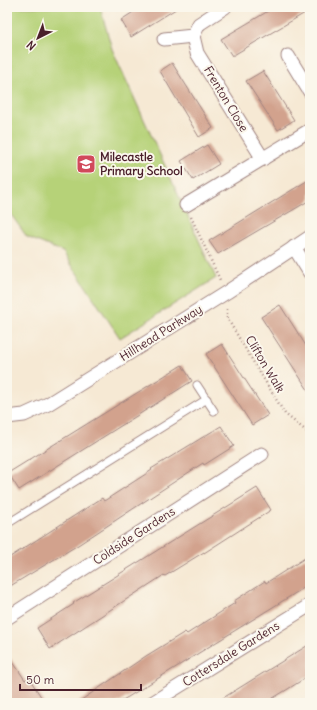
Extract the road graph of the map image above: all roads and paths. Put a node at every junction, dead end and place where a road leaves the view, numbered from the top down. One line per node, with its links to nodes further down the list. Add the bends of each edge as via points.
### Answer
1 (225, 7): 2 (street, via 199,24)
2 (193, 36): 3 (street); 7 (street, Frenton Close, via 198,52)
3 (164, 39)
4 (288, 56): 5 (street)
5 (310, 92)
6 (310, 130): 7 (street)
7 (263, 159): 8 (street)
8 (186, 206): 12 (path)
9 (310, 237): 10 (street, Hillhead Parkway)
10 (294, 247): 11 (street); 12 (street, Hillhead Parkway)
11 (310, 273)
12 (227, 292): 16 (street, Hillhead Parkway, via 48,404 24,415); 17 (path, Clifton Walk, via 227,318 284,414)
13 (197, 384): 14 (lane)
14 (207, 399): 15 (lane); 19 (lane)
15 (214, 411)
16 (7, 417)
17 (310, 434)
18 (262, 454): 21 (street, Coldside Gardens)
19 (7, 524)
20 (310, 605): 22 (street, Cottersdale Gardens)
21 (7, 618)
22 (152, 703)

